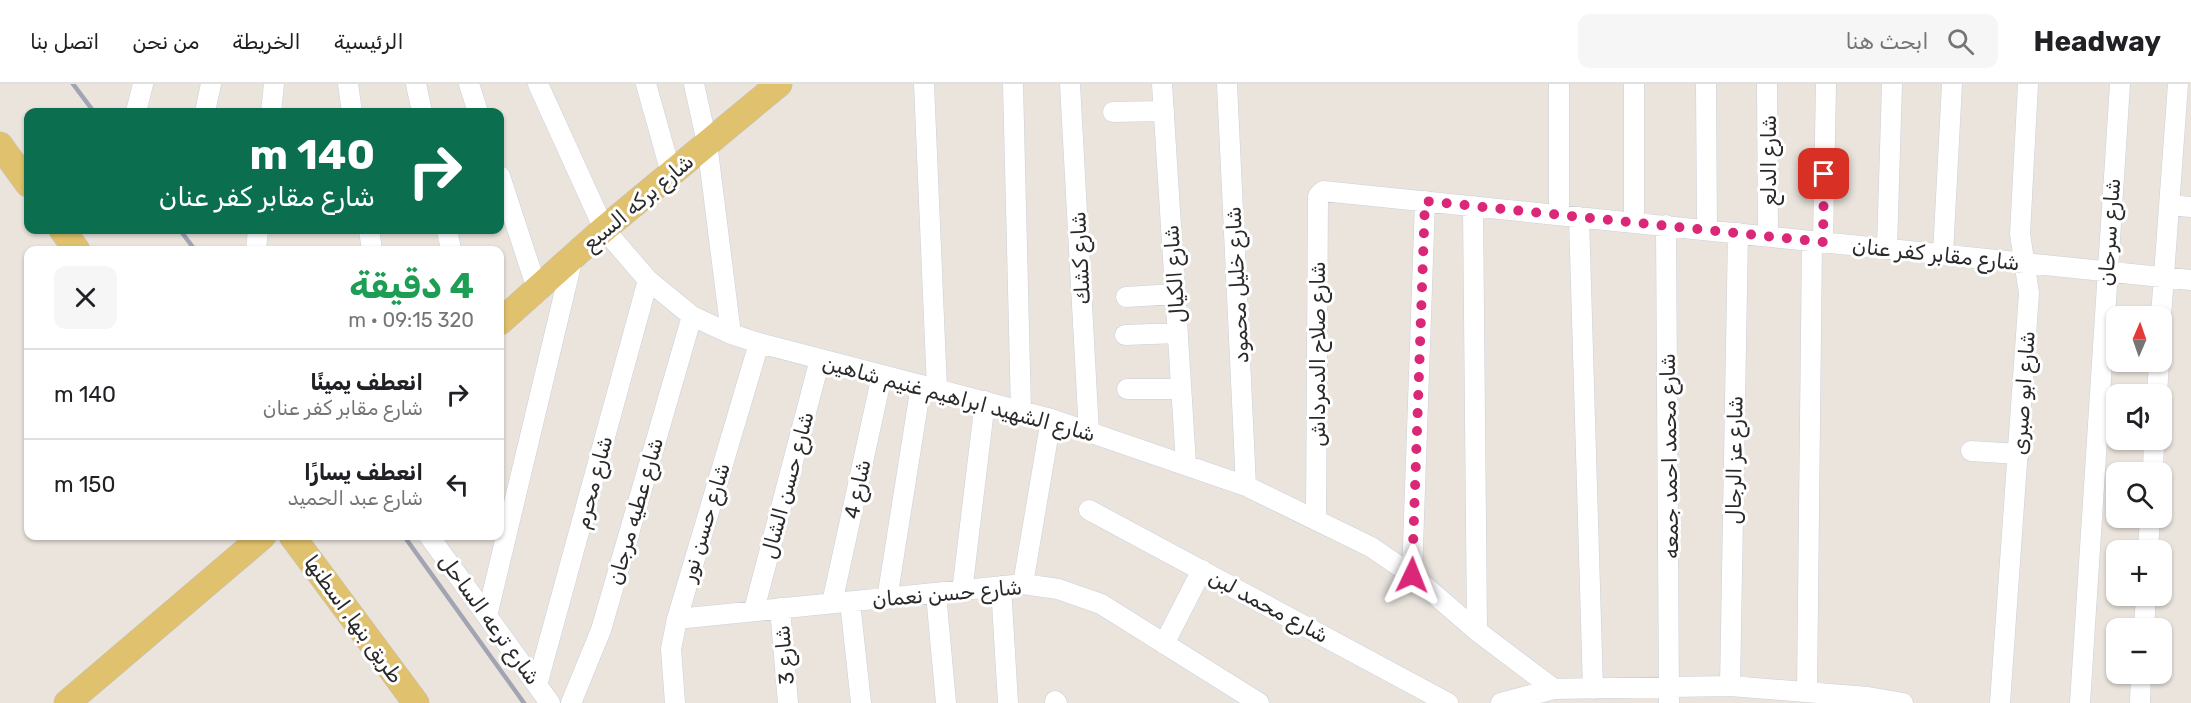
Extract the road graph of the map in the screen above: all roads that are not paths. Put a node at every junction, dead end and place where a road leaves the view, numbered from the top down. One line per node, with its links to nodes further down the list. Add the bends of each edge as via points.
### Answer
1 (143, 84): 26 (street)
2 (211, 84): 27 (street)
3 (274, 84): 28 (street)
4 (348, 84): 29 (street)
5 (416, 84): 30 (street)
6 (469, 84): 31 (street)
7 (538, 84): 48 (street, شارع الشهيد ابراهيم غنيم شاهين)
8 (646, 84): 37 (street)
9 (694, 84): 35 (street)
10 (779, 84): 35 (main road, شارع بركه السبع)
11 (924, 84): 73 (street)
12 (1013, 84): 77 (street)
13 (1070, 84): 79 (street, شارع كشك)
14 (1162, 84): 33 (street, شارع الكيال)
15 (1227, 84): 83 (street, شارع خليل محمود)
16 (1559, 84): 45 (street)
17 (1634, 84): 46 (street)
18 (1706, 84): 49 (street)
19 (1767, 84): 51 (street, شارع الدلع)
20 (1826, 84): 52 (street)
21 (1892, 84): 53 (street)
22 (1952, 84): 54 (street)
23 (2028, 84): 56 (street, شارع ابو صبرى, via 2020,234)
24 (2120, 84): 57 (street, شارع سرحان)
25 (2178, 84): 32 (street)
26 (137, 108)
27 (206, 108)
28 (271, 108)
29 (351, 108)
30 (421, 108)
31 (477, 108)
32 (2184, 108): 42 (street)
33 (1164, 111): 34 (street); 62 (street, شارع الكيال)
34 (1113, 112)
35 (707, 143): 37 (main road, شارع بركه السبع); 68 (street)
36 (0, 145): 38 (main road)
37 (671, 173): 48 (main road, شارع بركه السبع)
38 (24, 178)
39 (504, 188): 61 (street)
40 (1323, 191): 41 (street, شارع مقابر كفر عنان); 85 (street, شارع صلاح الدمرداش, via 1318,196)
41 (1425, 201): 43 (street, شارع مقابر كفر عنان); 90 (street)
42 (2169, 205): 44 (street); 58 (street)
43 (1473, 206): 45 (street, شارع مقابر كفر عنان); 101 (street)
44 (2191, 207)
45 (1569, 216): 46 (street, شارع مقابر كفر عنان); 106 (street)
46 (1634, 222): 47 (street, شارع مقابر كفر عنان)
47 (1666, 225): 49 (street, شارع مقابر كفر عنان); 108 (street, شارع محمد احمد جمعه)
48 (604, 229): 55 (main road, شارع بركه السبع); 59 (street, شارع الشهيد ابراهيم غنيم شاهين)
49 (1707, 230): 50 (street, شارع مقابر كفر عنان)
50 (1738, 233): 51 (street, شارع مقابر كفر عنان); 107 (street, شارع عز الرجال)
51 (1768, 236): 52 (street, شارع مقابر كفر عنان)
52 (1818, 241): 53 (street, شارع مقابر كفر عنان); 109 (street)
53 (1887, 248): 54 (street, شارع مقابر كفر عنان)
54 (1942, 254): 56 (street, شارع مقابر كفر عنان)
55 (573, 257): 61 (main road, شارع بركه السبع); 99 (street)
56 (2025, 263): 57 (street, شارع مقابر كفر عنان); 81 (street, شارع ابو صبرى, via 2029,293)
57 (2106, 271): 58 (street, شارع مقابر كفر عنان); 125 (street, شارع سرحان)
58 (2163, 277): 60 (street, شارع مقابر كفر عنان); 64 (street)
59 (648, 280): 65 (street, شارع الشهيد ابراهيم غنيم شاهين); 103 (street, شارع محرم)
60 (2191, 280)
61 (537, 289): 66 (main road, شارع بركه السبع)
62 (1175, 294): 63 (street); 67 (street, شارع الكيال)
63 (1126, 297)
64 (2162, 306)
65 (692, 316): 68 (street, شارع الشهيد ابراهيم غنيم شاهين); 114 (street, شارع عطيه مرجان, via 601,630)
66 (504, 318)
67 (1178, 333): 69 (street); 75 (street, شارع الكيال)
68 (731, 334): 70 (street, شارع الشهيد ابراهيم غنيم شاهين)
69 (1125, 335)
70 (759, 343): 71 (street, شارع الشهيد ابراهيم غنيم شاهين); 100 (street, شارع حسن نور)
71 (820, 359): 72 (street, شارع الشهيد ابراهيم غنيم شاهين); 98 (street, شارع حسن الشال)
72 (882, 375): 73 (street, شارع الشهيد ابراهيم غنيم شاهين); 96 (street, شارع 4)
73 (929, 387): 76 (street, شارع الشهيد ابراهيم غنيم شاهين); 95 (street)
74 (1127, 389): 75 (street)
75 (1181, 389): 82 (street, شارع الكيال)
76 (985, 401): 77 (street, شارع الشهيد ابراهيم غنيم شاهين); 93 (street)
77 (1021, 411): 78 (street, شارع الشهيد ابراهيم غنيم شاهين)
78 (1051, 419): 79 (street, شارع الشهيد ابراهيم غنيم شاهين); 91 (street)
79 (1089, 433): 82 (street, شارع الشهيد ابراهيم غنيم شاهين)
80 (1971, 451): 81 (street)
81 (2019, 454): 124 (street, شارع ابو صبرى)
82 (1186, 464): 83 (street, شارع الشهيد ابراهيم غنيم شاهين)
83 (1246, 486): 85 (street, شارع الشهيد ابراهيم غنيم شاهين)
84 (1089, 510): 89 (street, شارع محمد لبن)
85 (1316, 520): 90 (street, شارع الشهيد ابراهيم غنيم شاهين, via 1371,547)
86 (258, 540): 111 (main road)
87 (295, 540): 112 (main road, طريق بنها, اسطنها)
88 (432, 540): 99 (street, شارع ترعه الساحل)
89 (1202, 570): 102 (street); 121 (street, شارع محمد لبن)
90 (1412, 575): 101 (street, شارع الشهيد ابراهيم غنيم شاهين)
91 (1023, 584): 92 (street, شارع حسن نعمان); 102 (street, شارع حسن نعمان, via 1058,589 1101,604)
92 (1001, 586): 93 (street, شارع حسن نعمان); 119 (street)
93 (962, 592): 94 (street, شارع حسن نعمان)
94 (936, 594): 95 (street, شارع حسن نعمان); 118 (street)
95 (887, 599): 96 (street, شارع حسن نعمان)
96 (841, 603): 97 (street, شارع حسن نعمان); 117 (street, شارع 4)
97 (780, 608): 98 (street, شارع حسن نعمان); 116 (street, شارع 3)
98 (754, 610): 100 (street, شارع حسن نعمان)
99 (487, 616): 103 (street, شارع ترعه الساحل)
100 (677, 618): 115 (street, شارع حسن نور, via 671,649)
101 (1477, 631): 105 (street, شارع الشهيد ابراهيم غنيم شاهين)
102 (1164, 644): 120 (street, شارع حسن نعمان)
103 (537, 684): 113 (street, شارع ترعه الساحل)
104 (2141, 684): 126 (street)
105 (1554, 689): 106 (street); 122 (street)
106 (1593, 689): 108 (street)
107 (1741, 692): 108 (street); 109 (street)
108 (1670, 695)
109 (1798, 696): 110 (street)
110 (1868, 700): 123 (street)
111 (67, 703)
112 (416, 703)
113 (550, 703)
114 (571, 703)
115 (675, 703)
116 (788, 703)
117 (861, 703)
118 (946, 703)
119 (1008, 703)
120 (1259, 703)
121 (1448, 703)
122 (1501, 703)
123 (1903, 703)
124 (2000, 703)
125 (2080, 703)
126 (2140, 703)

